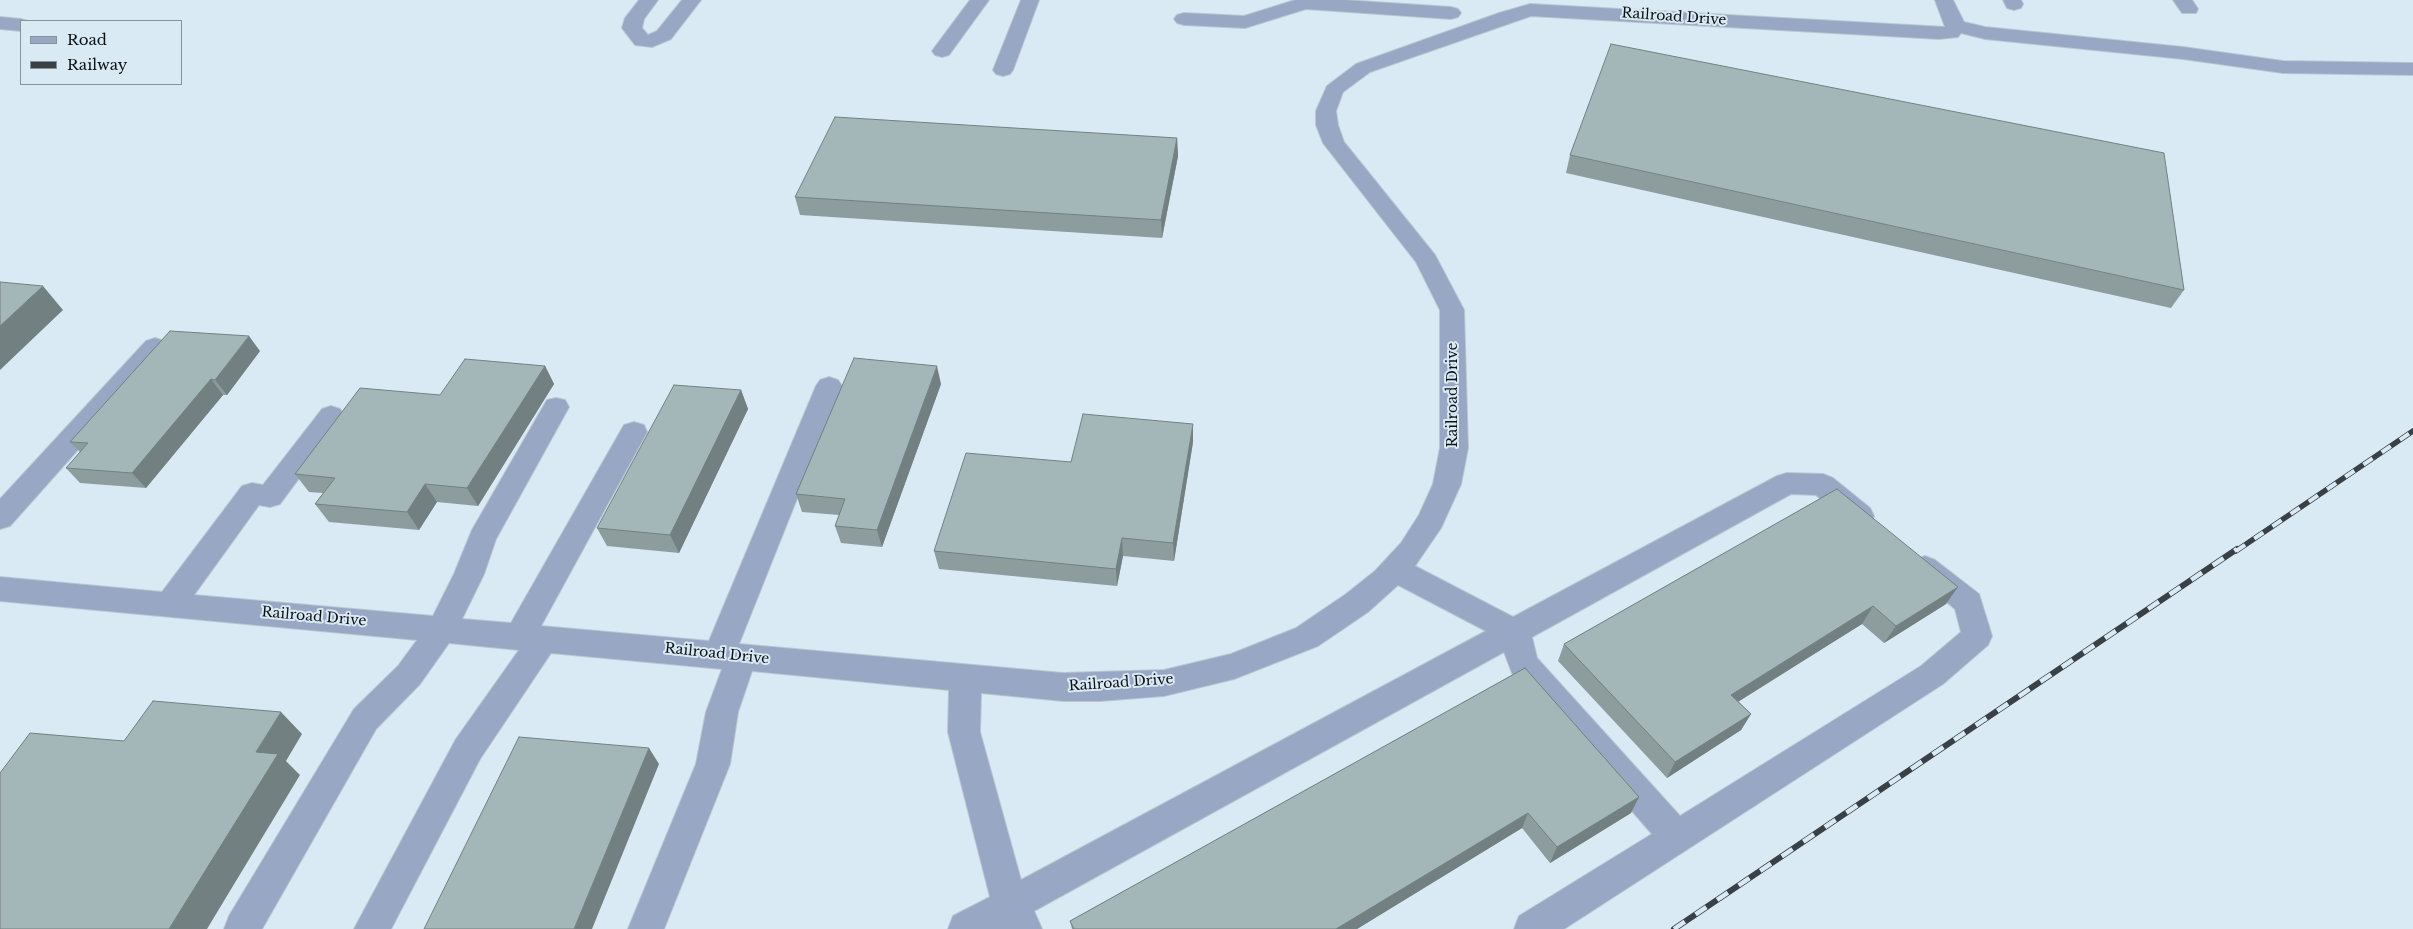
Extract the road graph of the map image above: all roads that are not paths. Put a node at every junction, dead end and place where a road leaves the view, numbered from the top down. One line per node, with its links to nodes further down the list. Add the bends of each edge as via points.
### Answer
1 (650, 0): 2 (street, via 635,18 632,28 642,41 652,41 664,35)
2 (692, 0)
3 (980, 0): 11 (street)
4 (1030, 0): 13 (street)
5 (1944, 0): 10 (street)
6 (1460, 14): 7 (street, via 1305,3 1245,22); 10 (street, Railroad Drive, via 1560,10 1939,33 1950,33); 20 (street, Railroad Drive, via 1363,68 1334,90 1326,111 1326,125 1334,143 1427,260 1452,310 1454,448 1447,484 1431,520 1411,551)
7 (1184, 19)
8 (0, 23): 9 (street)
9 (20, 25)
10 (1956, 26): 12 (street, via 1985,33 2283,67)
11 (942, 51)
12 (2413, 69)
13 (1003, 70)
14 (155, 347): 19 (street)
15 (829, 386): 26 (street)
16 (556, 407): 23 (street, via 482,538 469,574)
17 (331, 416): 22 (street, via 270,496 252,494)
18 (634, 432): 25 (street)
19 (0, 518)
20 (1394, 569): 24 (street); 27 (street, Railroad Drive, via 1358,603 1307,637 1267,654 1200,675 1164,683 1100,687)
21 (0, 589): 22 (street, Railroad Drive)
22 (170, 604): 23 (street, Railroad Drive)
23 (442, 629): 25 (street, Railroad Drive); 30 (street, via 409,676 365,719)
24 (1515, 632): 28 (street, via 1523,664); 28 (street, via 1787,483 1823,485 1968,603 1977,636 1932,675); 29 (street)
25 (532, 637): 26 (street, Railroad Drive); 31 (street)
26 (731, 656): 27 (street, Railroad Drive); 32 (street, via 713,764)
27 (965, 678): 29 (street, via 964,732)
28 (1677, 837): 34 (street)
29 (1017, 917): 33 (street)
30 (242, 929)
31 (372, 929)
32 (646, 929)
33 (966, 929)
34 (1532, 929)

